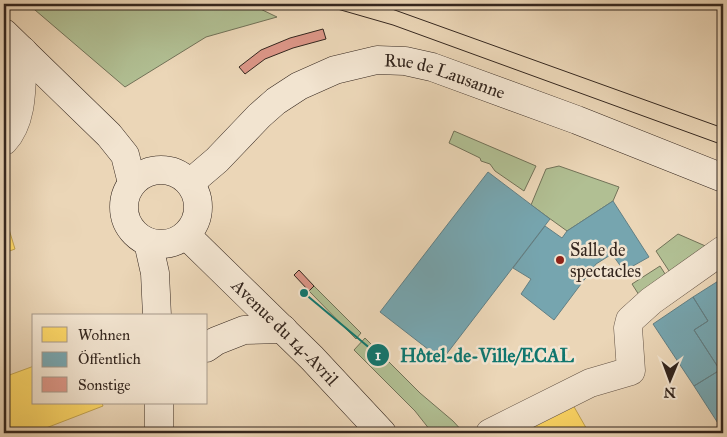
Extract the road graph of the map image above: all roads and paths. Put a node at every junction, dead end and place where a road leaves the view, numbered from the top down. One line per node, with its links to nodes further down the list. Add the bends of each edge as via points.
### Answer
1 (13, 42): 2 (street, via 19,111); 4 (street, via 126,155)
2 (4, 141)
3 (723, 178): 5 (street, Rue de Lausanne, via 432,67 377,60 336,70 299,86 276,101)
4 (132, 183): 5 (street, via 150,171 161,169 177,173); 7 (street, via 124,202 126,221 139,237)
5 (190, 183): 6 (street, via 196,193 198,210 194,226)
6 (186, 235): 7 (street, via 168,244); 10 (street, Avenue du 14-Avril)
7 (148, 242): 9 (street, via 155,273)
8 (723, 250): 15 (street, via 651,301 630,320 631,371 590,382)
9 (157, 314)
10 (283, 329): 11 (street, via 244,330); 14 (street, Avenue du 14-Avril)
11 (208, 347)
12 (159, 404): 13 (street)
13 (159, 433)
14 (382, 433)
15 (490, 433)

